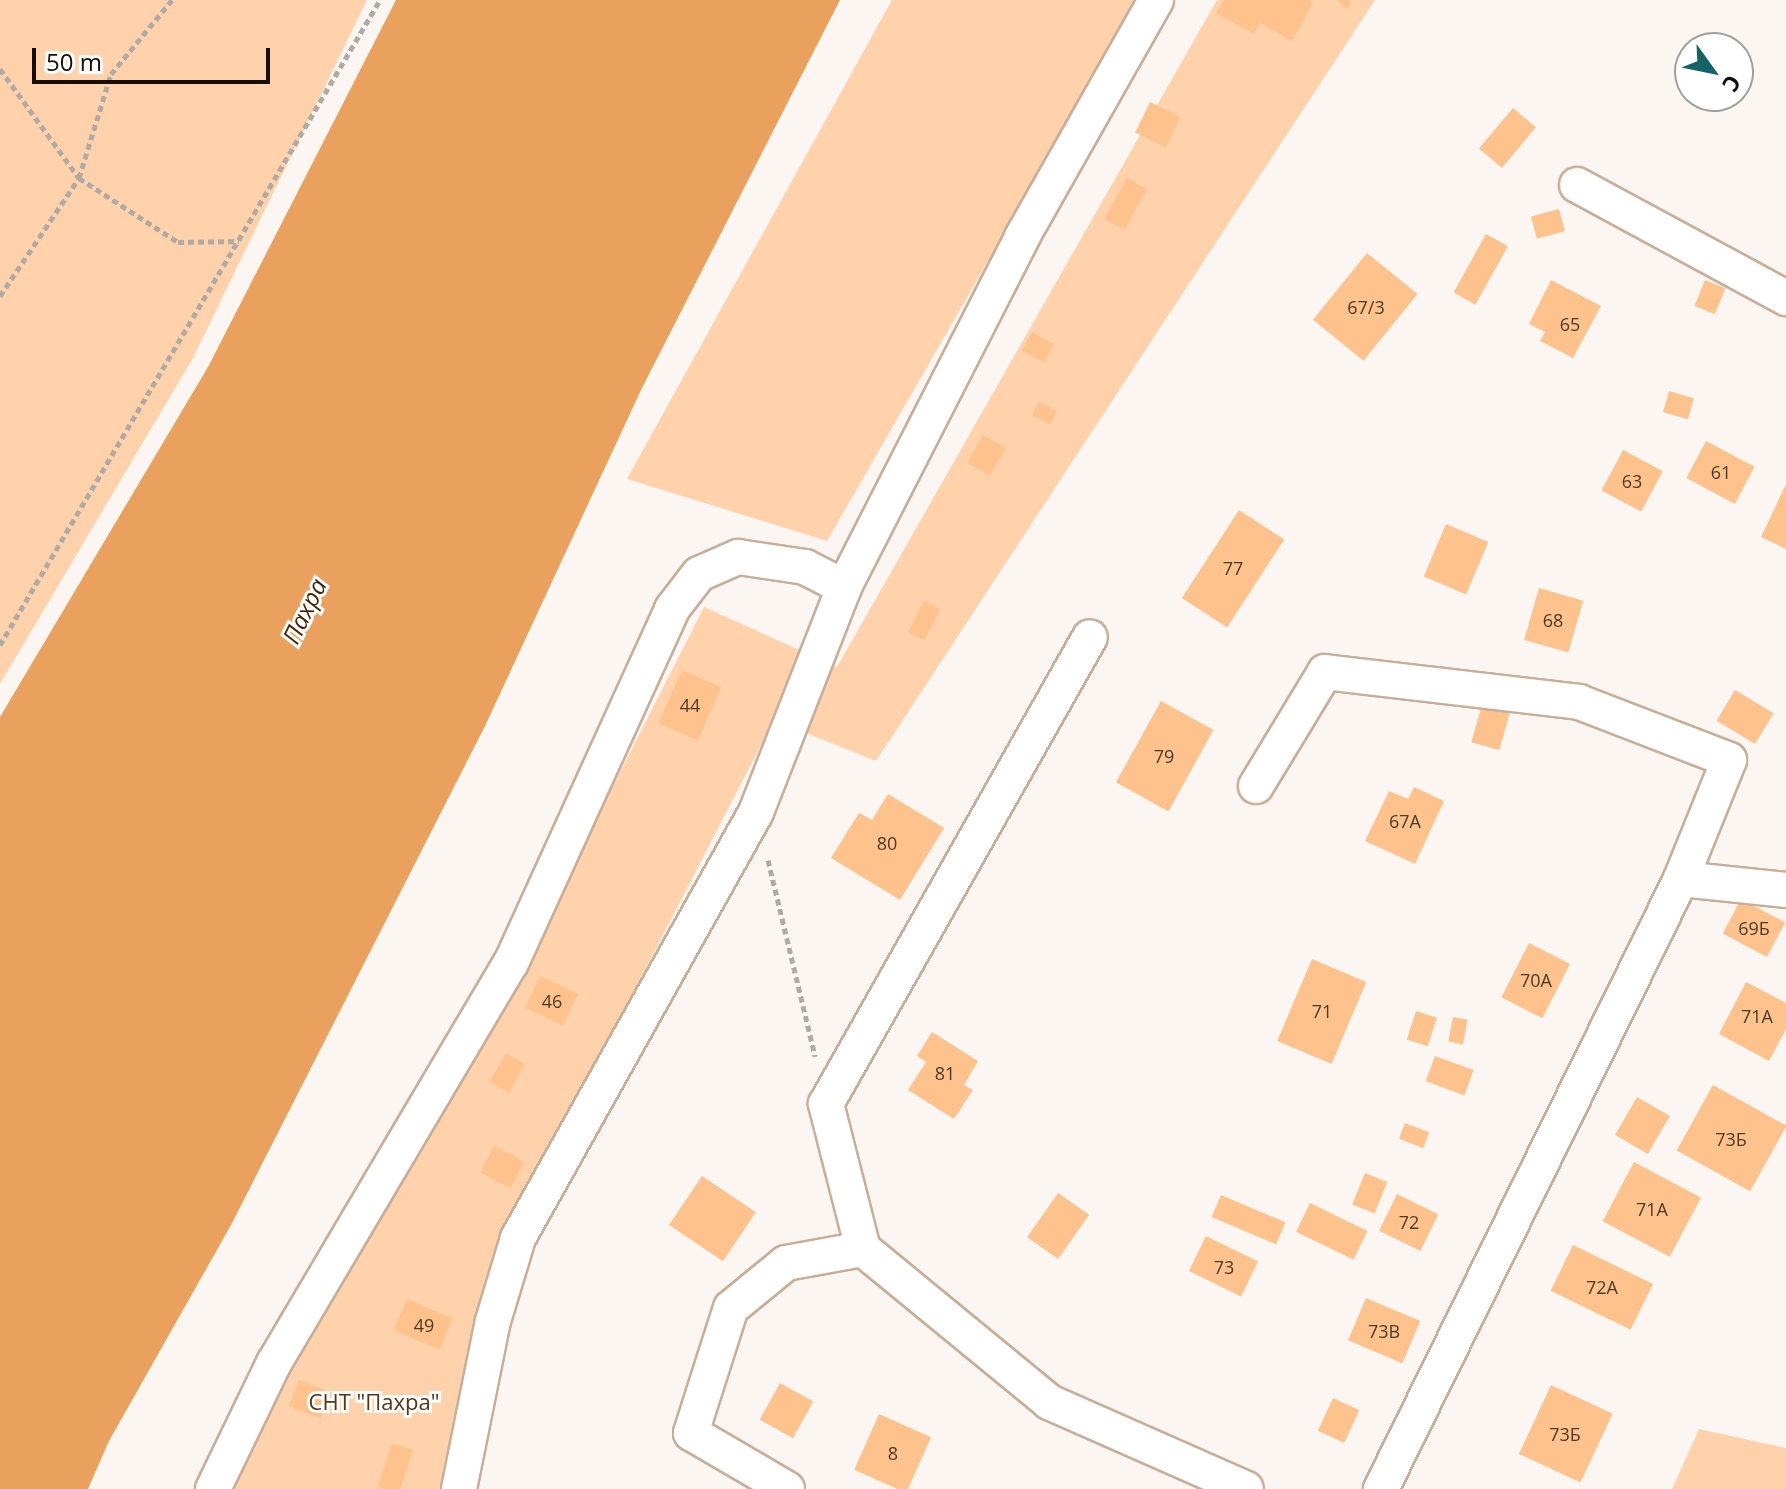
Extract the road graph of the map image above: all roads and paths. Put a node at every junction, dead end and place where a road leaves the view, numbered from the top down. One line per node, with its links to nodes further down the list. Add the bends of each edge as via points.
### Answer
1 (172, 0): 5 (path, via 111,74)
2 (380, 0): 7 (path)
3 (1156, 0): 10 (street, via 1022,237)
4 (0, 69): 5 (path)
5 (79, 178): 7 (path, via 178,242); 8 (path)
6 (1577, 185): 9 (street)
7 (239, 241): 12 (path)
8 (0, 296)
9 (1786, 298)
10 (844, 587): 14 (street); 19 (street, via 805,567 738,557 699,574 672,609 511,963 274,1363)
11 (1090, 637): 17 (street)
12 (0, 645)
13 (1256, 786): 15 (street, via 1325,672 1579,702 1729,760)
14 (756, 812): 17 (path); 20 (street, via 518,1238 493,1321)
15 (1681, 879): 16 (street); 23 (street)
16 (1786, 890)
17 (826, 1104): 18 (street)
18 (863, 1249): 21 (street, via 786,1263 731,1308 691,1433); 22 (street, via 1049,1402)
19 (213, 1489)
20 (459, 1489)
21 (787, 1489)
22 (1246, 1489)
23 (1381, 1489)

